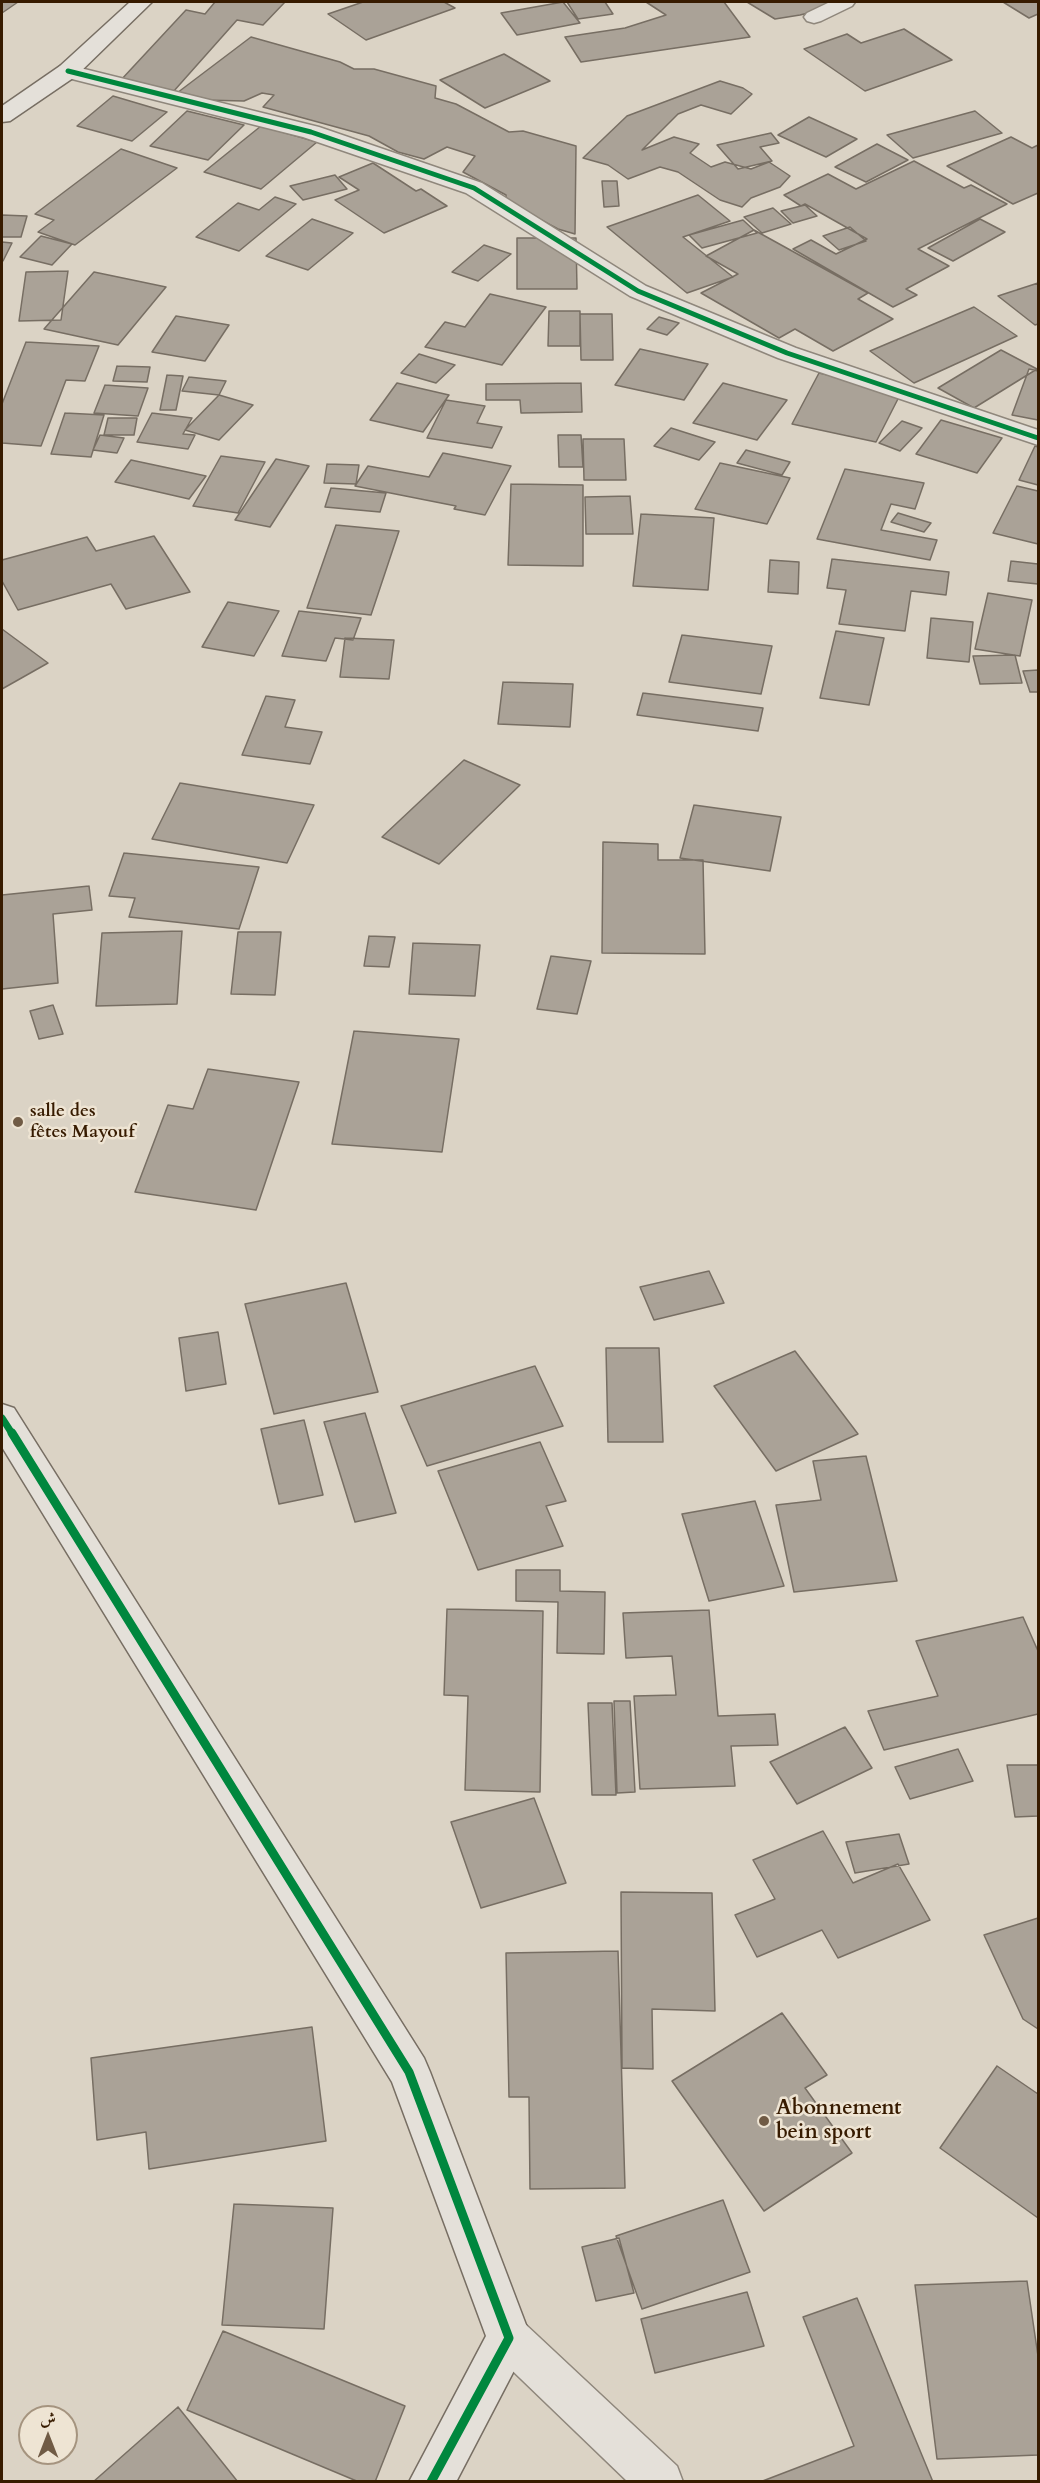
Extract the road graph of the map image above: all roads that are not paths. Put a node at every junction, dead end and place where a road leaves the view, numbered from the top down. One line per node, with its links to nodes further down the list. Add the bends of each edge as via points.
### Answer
1 (142, 2): 4 (street)
2 (845, 2): 3 (street)
3 (814, 17)
4 (68, 71): 5 (street); 6 (street, via 311,132 474,188 638,291 787,353)
5 (2, 116)
6 (1038, 438)
7 (2, 1418): 8 (street, via 409,2072)
8 (509, 2338): 9 (street); 10 (street)
9 (431, 2481)
10 (662, 2481)

